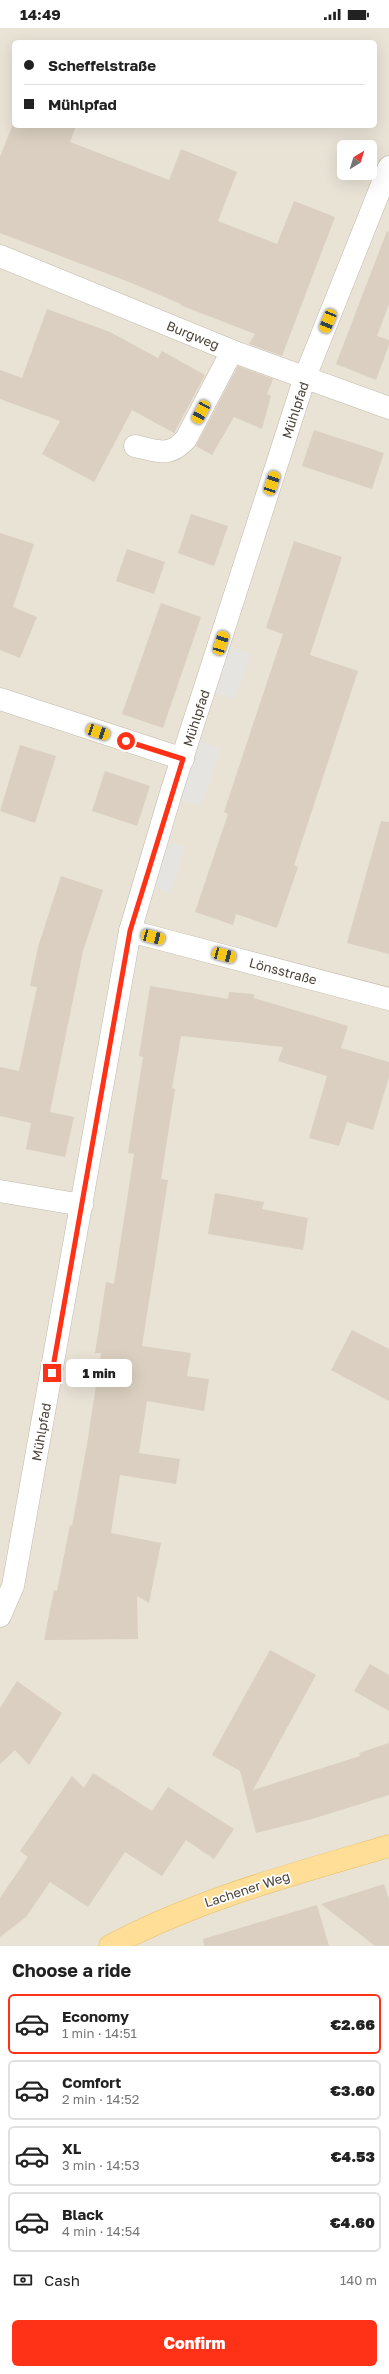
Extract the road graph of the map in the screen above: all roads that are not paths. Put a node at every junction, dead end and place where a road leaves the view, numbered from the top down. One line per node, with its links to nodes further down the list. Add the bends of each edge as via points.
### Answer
1 (389, 167): 4 (street, Mühlpfad)
2 (0, 256): 3 (street, Burgweg)
3 (232, 351): 4 (street, Burgweg); 6 (street, via 186,439 177,449 166,452)
4 (305, 377): 5 (street, Burgweg); 8 (street, Mühlpfad)
5 (389, 408)
6 (135, 446)
7 (0, 699): 8 (street)
8 (183, 759): 9 (street, Mühlpfad)
9 (130, 931): 10 (street, Lönsstraße); 12 (street, Mühlpfad)
10 (389, 999)
11 (0, 1191): 12 (street)
12 (82, 1205): 13 (street, Mühlpfad, via 13,1586)
13 (0, 1616)
14 (389, 1846): 15 (main road, Lachener Weg, via 261,1883 200,1904 143,1928)
15 (110, 1946)

